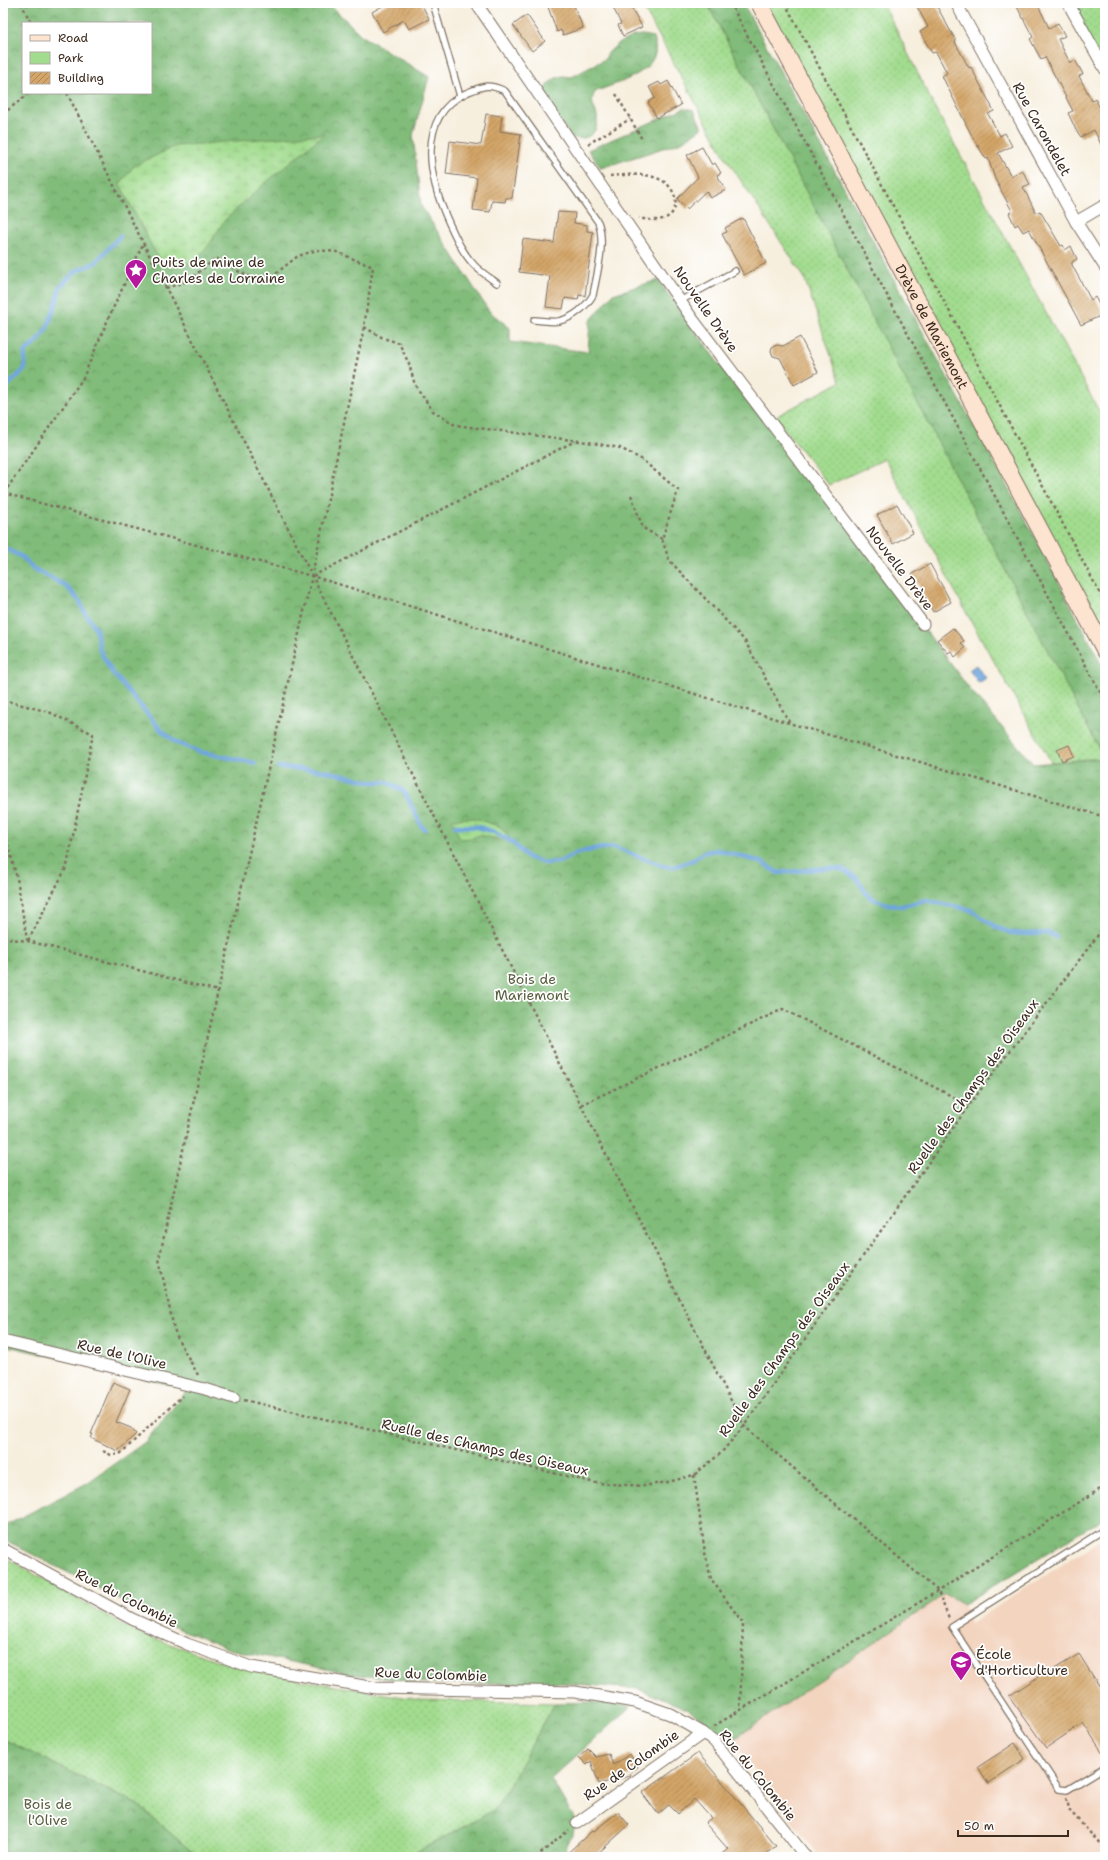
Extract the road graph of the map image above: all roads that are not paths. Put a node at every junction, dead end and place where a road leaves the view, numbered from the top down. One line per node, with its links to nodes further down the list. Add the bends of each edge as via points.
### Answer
1 (433, 3): 7 (lane)
2 (476, 3): 13 (street, Nouvelle Drève)
3 (759, 3): 16 (street, Drève de Mariemont)
4 (956, 3): 9 (street, Rue Carondelet)
5 (1068, 3): 6 (street)
6 (1105, 69)
7 (460, 96): 12 (lane, via 444,112 433,132 430,147 432,174 440,205 460,246 475,266); 14 (lane, via 483,85 495,86 505,91 598,222 601,230 602,240 593,295 589,302 583,309 558,322)
8 (1105, 205): 9 (street)
9 (1076, 222): 10 (street, Rue Carondelet)
10 (1105, 267)
11 (735, 271): 13 (lane)
12 (497, 283)
13 (680, 300): 15 (street, Nouvelle Drève)
14 (534, 320)
15 (923, 624)
16 (1105, 651)
17 (3, 1341): 18 (street, Rue de l'Olive)
18 (234, 1398)
19 (1105, 1529): 22 (lane, via 952,1627 1059,1789 1067,1790)
20 (3, 1549): 21 (street, Rue du Colombie, via 132,1619 187,1644 251,1667 376,1688 575,1692 635,1702 670,1714)
21 (703, 1733): 23 (street, Rue de Colombie); 24 (street, Rue du Colombie, via 714,1741)
22 (1105, 1767)
23 (577, 1823)
24 (806, 1857)

